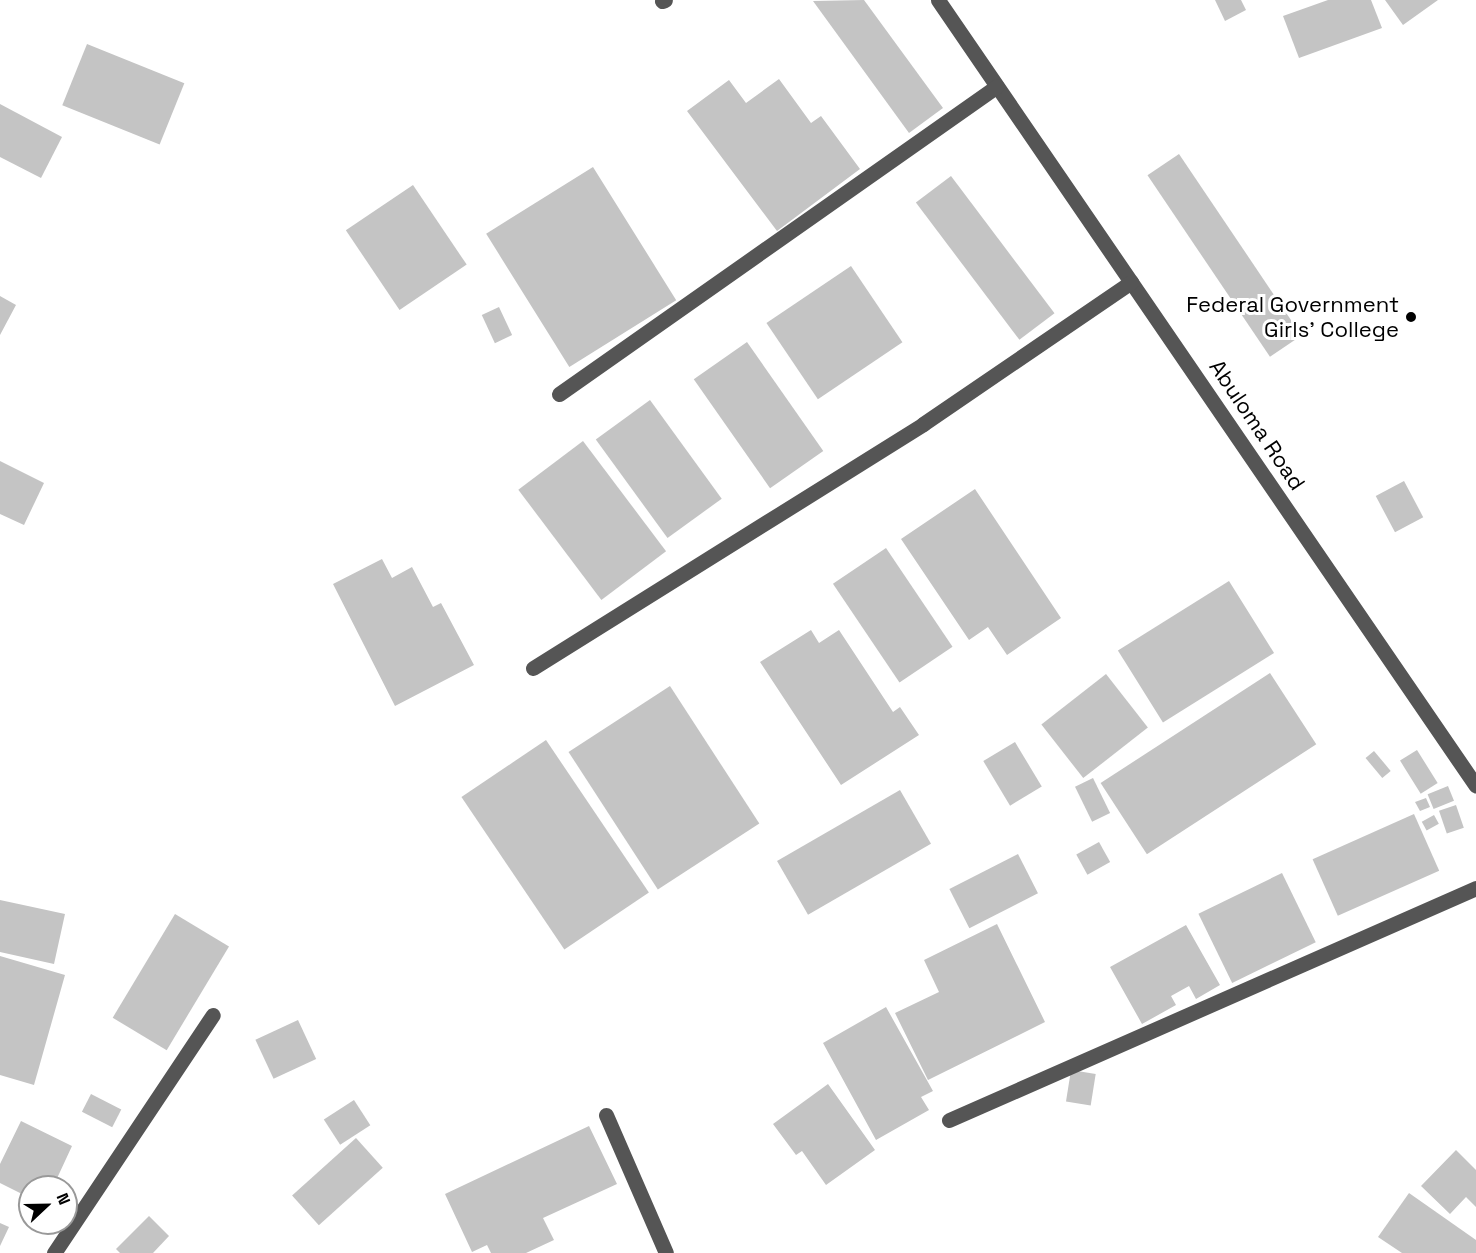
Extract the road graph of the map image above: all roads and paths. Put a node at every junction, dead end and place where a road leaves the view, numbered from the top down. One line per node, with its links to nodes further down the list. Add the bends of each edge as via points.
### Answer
1 (938, 0): 2 (street, Abuloma Road)
2 (998, 86): 3 (street, Abuloma Road); 4 (street)
3 (1131, 282): 5 (street, via 923,424); 6 (street, Abuloma Road)
4 (559, 394)
5 (533, 668)
6 (1476, 786)
7 (1476, 888): 10 (street)
8 (213, 1015): 11 (street)
9 (606, 1115): 12 (street)
10 (950, 1120)
11 (54, 1253)
12 (666, 1253)

